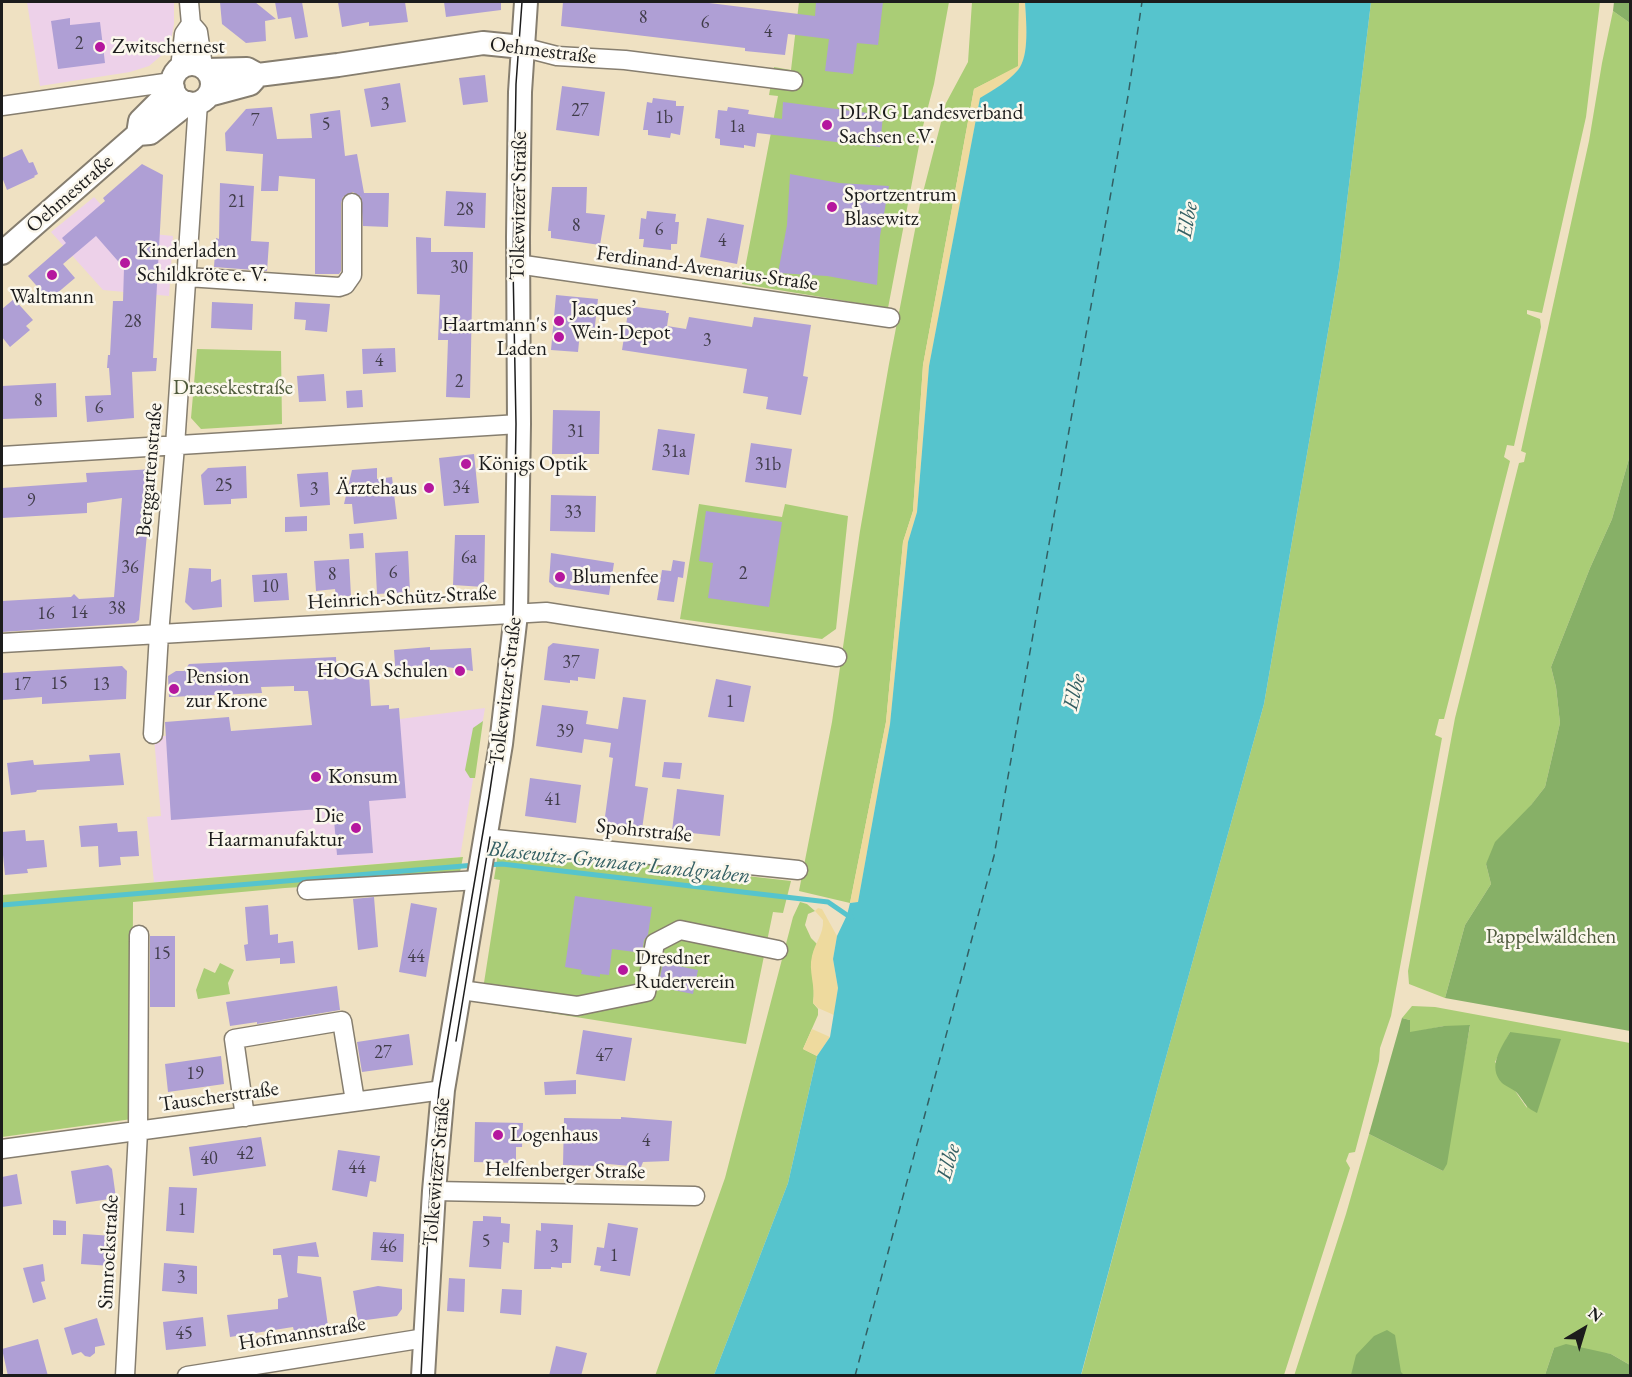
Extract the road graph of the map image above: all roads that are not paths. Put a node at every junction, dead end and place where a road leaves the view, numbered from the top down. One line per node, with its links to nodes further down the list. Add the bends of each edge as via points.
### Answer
1 (189, 2): 3 (street, Berggartenstraße)
2 (526, 2): 4 (main road, Tolkewitzer Straße)
3 (190, 24): 5 (street, Berggartenstraße, via 198,32); 8 (street, Berggartenstraße, via 184,34)
4 (522, 47): 6 (main road, Oehmestraße, via 483,43); 7 (street, Oehmestraße, via 557,56 625,60); 12 (main road, Tolkewitzer Straße)
5 (205, 68): 6 (main road, Oehmestraße, via 247,69); 8 (main road, Oehmestraße, via 190,64)
6 (258, 75): 8 (main road, Oehmestraße, via 250,84)
7 (793, 81)
8 (187, 90): 9 (street, via 104,91); 11 (main road, Oehmestraße, via 150,133 138,134); 13 (street, Berggartenstraße)
9 (2, 106)
10 (352, 203): 13 (street, via 352,275 345,285)
11 (2, 253)
12 (517, 264): 14 (street, Ferdinand-Avenarius-Straße); 15 (main road, Tolkewitzer Straße)
13 (187, 277): 16 (street, Berggartenstraße)
14 (890, 318)
15 (519, 424): 16 (street); 18 (main road, Tolkewitzer Straße)
16 (175, 446): 17 (street); 19 (street, Berggartenstraße)
17 (2, 456)
18 (516, 614): 19 (street, Heinrich-Schütz-Straße); 21 (street, Heinrich-Schütz-Straße, via 546,612); 23 (main road, Tolkewitzer Straße)
19 (159, 634): 20 (street, Heinrich-Schütz-Straße); 22 (street, Berggartenstraße)
20 (2, 643)
21 (837, 657)
22 (153, 734)
23 (485, 841): 24 (street, Spohrstraße); 25 (main road, Tolkewitzer Straße)
24 (798, 870)
25 (479, 879): 26 (street); 29 (main road, Tolkewitzer Straße)
26 (308, 890)
27 (139, 935): 33 (street, Simrockstraße)
28 (778, 950): 29 (street, via 680,930 655,942 646,992 577,1006)
29 (461, 990): 30 (main road, Tolkewitzer Straße)
30 (443, 1090): 31 (street, Tauscherstraße); 35 (main road, Tolkewitzer Straße)
31 (354, 1101): 32 (street, Tauscherstraße); 32 (street, via 342,1021 234,1039)
32 (245, 1117): 33 (street, Tauscherstraße)
33 (138, 1132): 34 (street, Tauscherstraße); 38 (street, Simrockstraße)
34 (2, 1149)
35 (434, 1191): 36 (street, Helfenberger Straße); 37 (main road, Tolkewitzer Straße)
36 (695, 1196)
37 (425, 1338): 39 (street, Hofmannstraße); 40 (main road, Tolkewitzer Straße)
38 (125, 1376)
39 (187, 1376)
40 (423, 1376)

